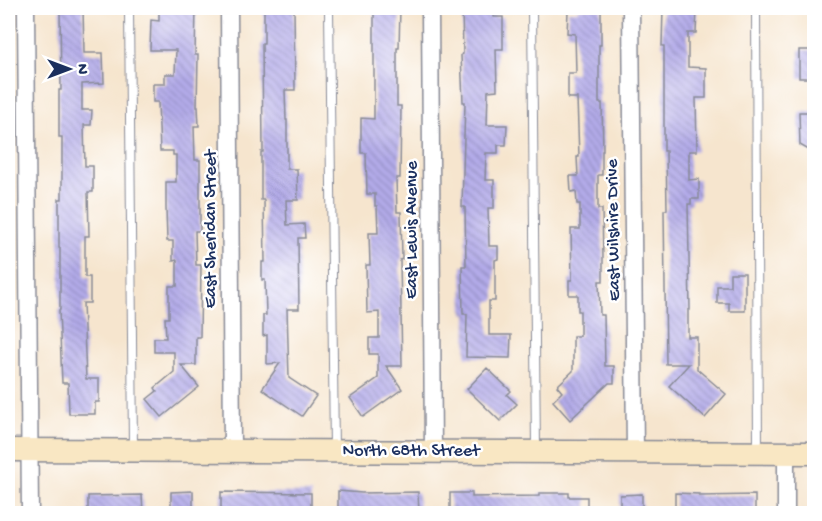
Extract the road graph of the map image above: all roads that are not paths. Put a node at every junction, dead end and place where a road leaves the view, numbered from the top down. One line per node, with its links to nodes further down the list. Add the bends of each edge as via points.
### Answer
1 (26, 8): 9 (street)
2 (129, 8): 10 (lane)
3 (229, 8): 11 (street, East Sheridan Street)
4 (329, 8): 12 (lane)
5 (430, 8): 13 (street, East Lewis Avenue)
6 (532, 8): 14 (lane)
7 (631, 8): 15 (street, East Wilshire Drive)
8 (756, 8): 18 (lane)
9 (18, 450): 10 (street, North 68th Street); 19 (street)
10 (133, 450): 11 (street, North 68th Street)
11 (232, 450): 12 (street, North 68th Street)
12 (334, 451): 13 (street, North 68th Street)
13 (433, 452): 14 (street, North 68th Street)
14 (536, 452): 15 (street, North 68th Street)
15 (635, 453): 18 (street, North 68th Street)
16 (786, 453): 17 (street, North 68th Street); 18 (street, North 68th Street); 20 (street)
17 (814, 453)
18 (758, 454)
19 (30, 513)
20 (786, 513)

